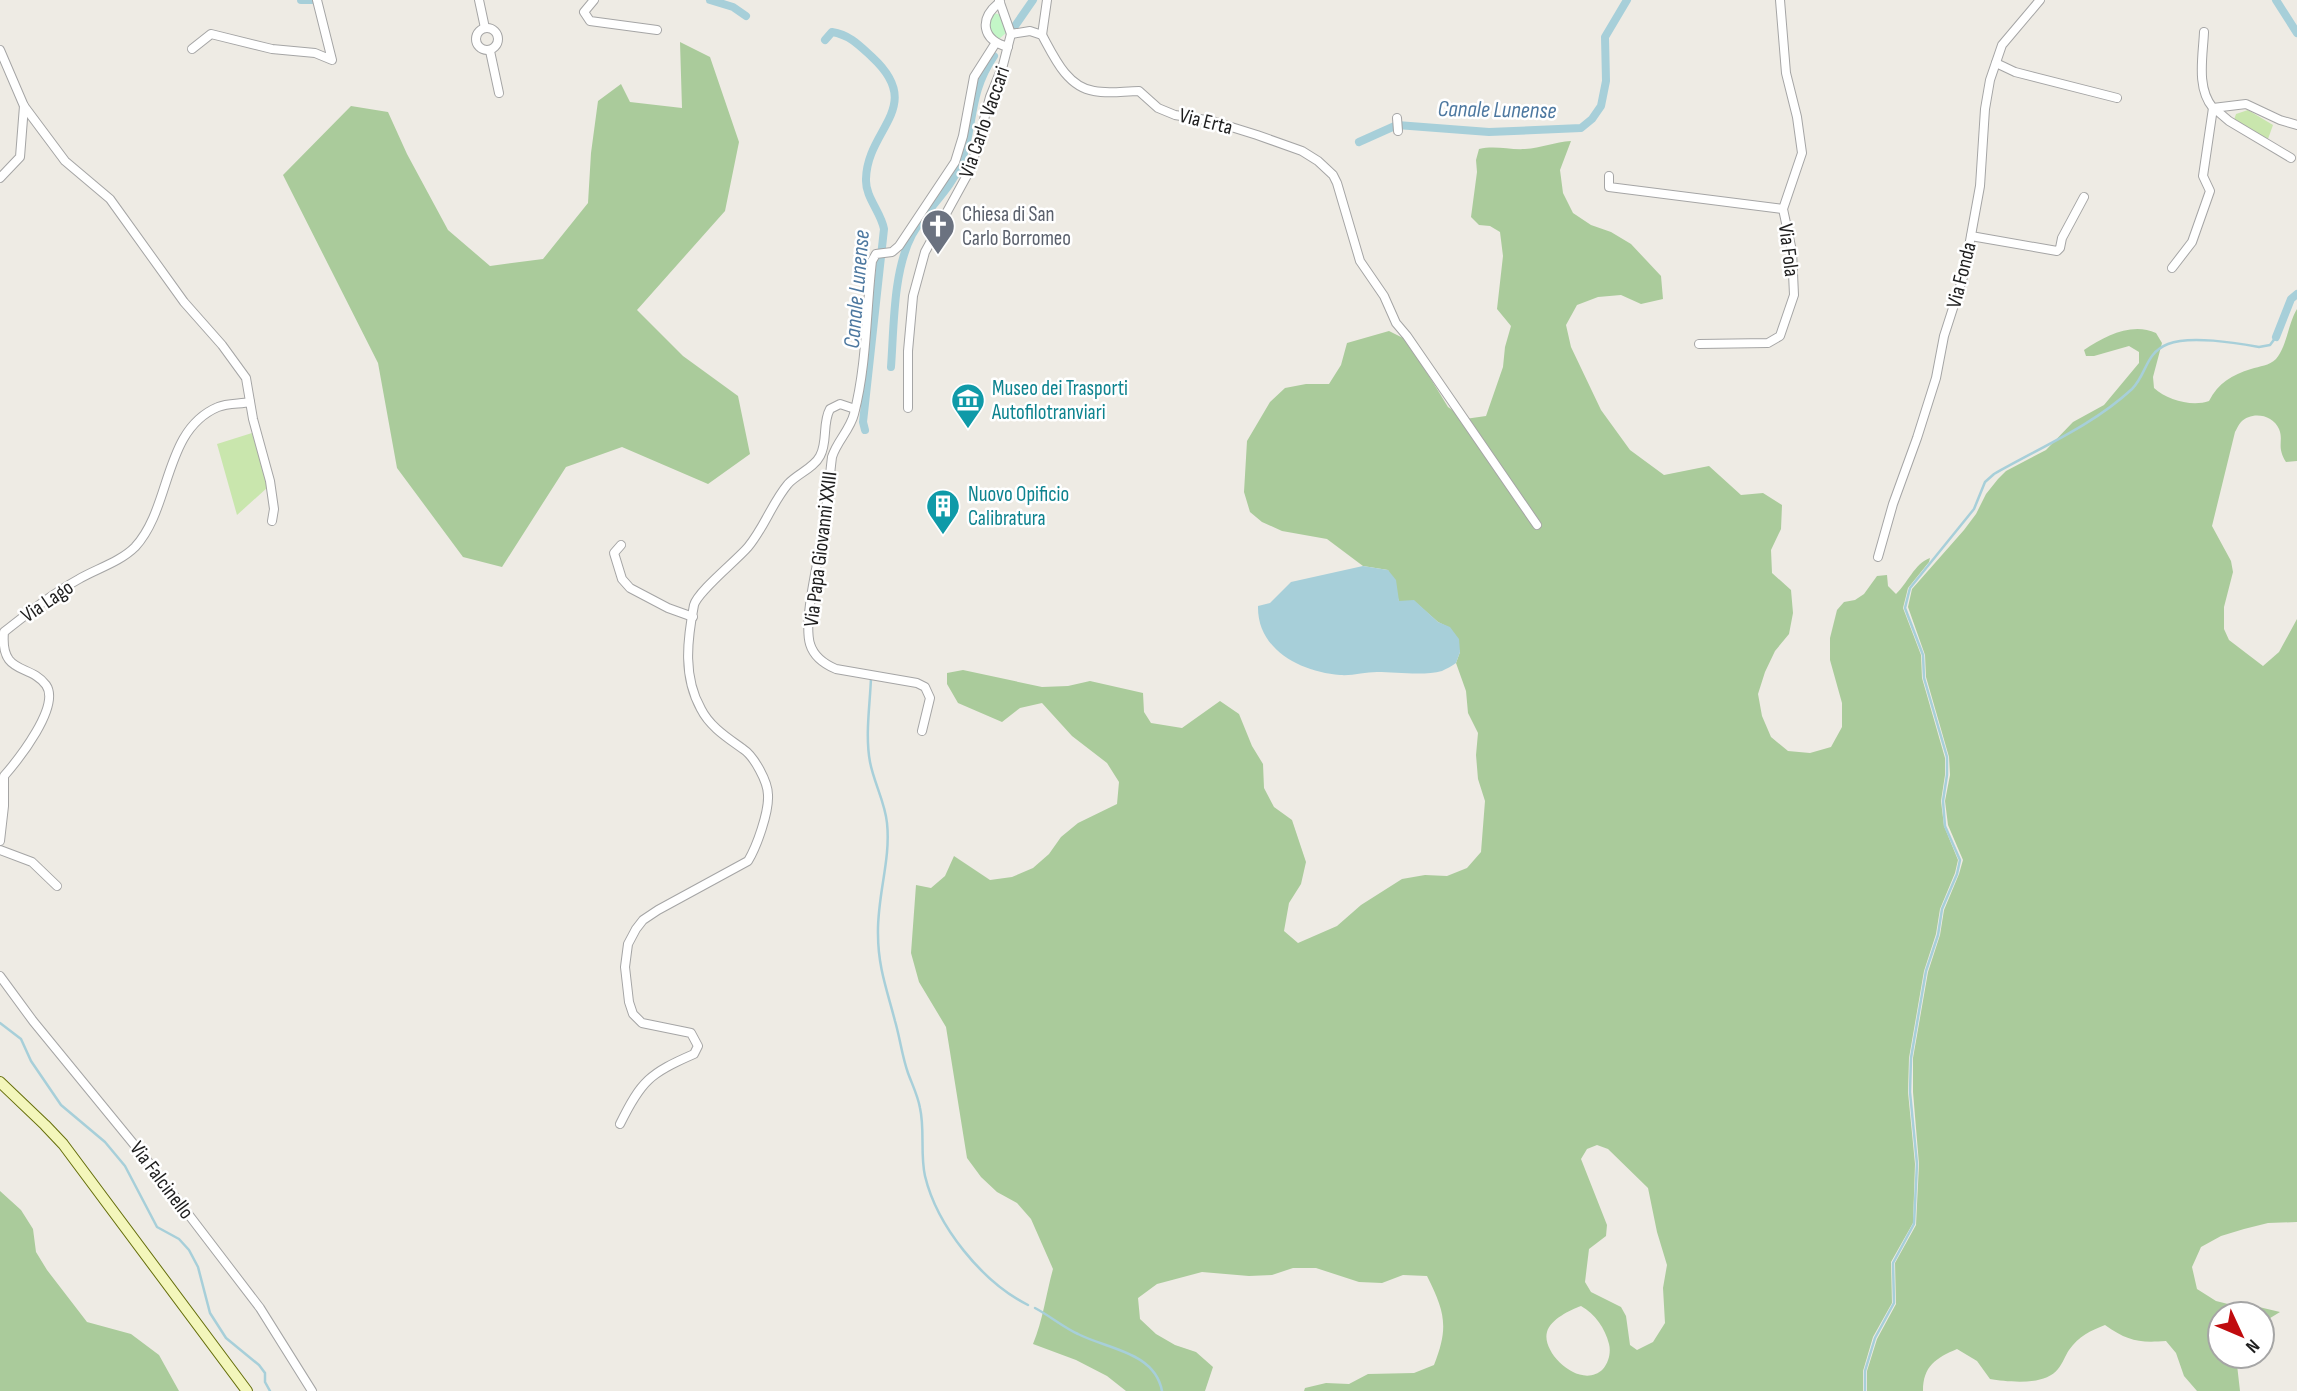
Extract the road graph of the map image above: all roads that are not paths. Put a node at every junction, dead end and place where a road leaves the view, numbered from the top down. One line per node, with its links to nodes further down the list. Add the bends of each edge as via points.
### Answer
1 (317, 0): 15 (street, via 332,60 211,34)
2 (479, 0): 8 (street)
3 (594, 0): 9 (street, via 584,12 590,21)
4 (1047, 0): 12 (street)
5 (1780, 0): 30 (street, Via Fola, via 1786,73 1802,153)
6 (2040, 0): 18 (street, Via Fonda, via 2002,45)
7 (999, 1): 11 (street); 13 (street, via 986,23)
8 (485, 28): 17 (street, via 476,42); 17 (street, via 493,29 499,38)
9 (657, 30)
10 (2204, 32): 22 (street, via 2202,86)
11 (1011, 34): 12 (street, via 1030,31); 14 (street, Via Carlo Vaccari)
12 (1042, 35): 38 (street, Via Erta, via 1063,71 1082,87 1139,91 1158,108 1175,115 1213,121 1303,151 1333,175 1360,261 1396,323)
13 (995, 44): 14 (street); 36 (street, via 974,77 955,162 899,246 875,255)
14 (1008, 47): 35 (street, Via Carlo Vaccari, via 971,168 925,252 912,310)
15 (192, 49)
16 (0, 50): 21 (street)
17 (490, 51): 19 (street)
18 (1996, 63): 20 (street); 31 (street, Via Fonda, via 1987,91)
19 (499, 93)
20 (2117, 98)
21 (24, 106): 28 (street, via 20,157); 34 (street, via 65,161 110,199 184,302 222,345 246,378)
22 (2214, 109): 24 (street, via 2246,104); 26 (street); 32 (street, via 2203,176 2210,191 2192,242)
23 (1397, 118): 25 (street)
24 (2297, 125)
25 (1398, 131)
26 (2291, 158)
27 (1609, 176): 30 (street, via 1609,187)
28 (0, 178)
29 (2084, 197): 31 (street, via 2057,251)
30 (1783, 209): 33 (street, Via Fola, via 1792,251 1794,295 1780,336 1768,343)
31 (1971, 236): 40 (street, Via Fonda, via 1937,378)
32 (2172, 268)
33 (1699, 344)
34 (250, 402): 37 (street, via 270,481); 43 (street, Via Lago, via 221,405 182,438 166,488 135,546 75,581 4,632 1,643 6,659 41,680 50,695 27,746 4,776)
35 (908, 408)
36 (855, 410): 41 (street, via 840,404 830,409 819,458 788,484 751,544 701,592); 42 (street, Via Papa Giovanni XXIII, via 832,457 809,641 825,665 924,685 930,698)
37 (272, 521)
38 (1537, 525)
39 (621, 545): 41 (street, via 614,553 625,584)
40 (1878, 557)
41 (693, 617): 48 (street, via 687,666 691,688 702,712 723,736 754,760 768,792 767,808 748,861 651,915 628,944 625,967 633,1014 642,1023 691,1033 698,1046 694,1054 665,1067 642,1085)
42 (922, 731)
43 (0, 841)
44 (0, 850): 45 (street, via 32,862)
45 (57, 886)
46 (0, 976): 50 (street, Via Falcinello, via 260,1308)
47 (0, 1082): 49 (street, via 63,1144)
48 (620, 1124)
49 (247, 1391)
50 (312, 1391)

